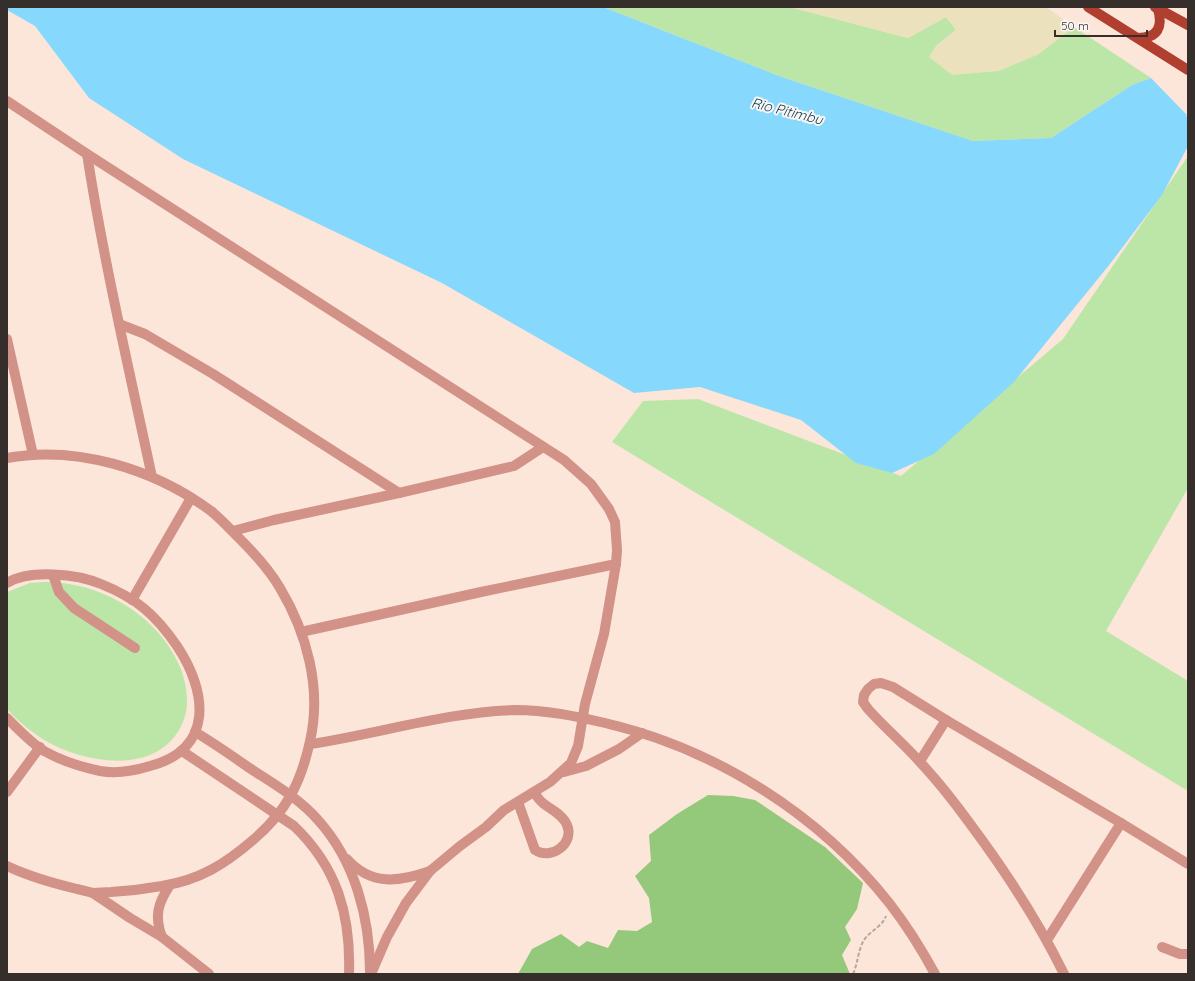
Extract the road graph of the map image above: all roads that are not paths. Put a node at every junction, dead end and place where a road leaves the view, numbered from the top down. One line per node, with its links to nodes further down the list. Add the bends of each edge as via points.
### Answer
1 (1088, 7): 4 (main road)
2 (1157, 8): 3 (main road); 4 (main road, via 1160,22 1155,34)
3 (1188, 25)
4 (1138, 38): 5 (main road)
5 (1188, 70)
6 (7, 101): 7 (street)
7 (87, 154): 8 (street); 10 (street)
8 (119, 324): 13 (street); 14 (street, via 158,341 213,374)
9 (7, 339): 11 (street)
10 (544, 447): 14 (street, via 514,466); 17 (street, via 587,480 609,509 615,522)
11 (33, 455): 12 (street); 13 (street, via 54,454 98,460)
12 (7, 458)
13 (152, 477): 15 (street)
14 (399, 493): 16 (street)
15 (192, 498): 16 (street); 20 (street)
16 (233, 531): 21 (street, via 264,564 280,587)
17 (616, 564): 21 (street); 24 (street, via 604,634)
18 (53, 575): 19 (street, via 22,578); 20 (street, via 94,581); 22 (street, via 60,592 74,608)
19 (7, 584)
20 (132, 600): 26 (street, via 164,628 189,665 200,707)
21 (301, 632): 28 (street, via 312,670 314,691)
22 (135, 648)
23 (7, 718): 29 (street)
24 (583, 718): 27 (street); 28 (street, via 530,710 476,713); 32 (street, via 578,746 571,763)
25 (946, 720): 31 (street); 31 (street, via 888,684 874,684 864,695 863,702 868,709); 38 (street)
26 (195, 732): 30 (street); 35 (street)
27 (642, 733): 32 (street, via 619,749 586,766); 52 (street, via 715,762 806,820 834,844 890,904)
28 (310, 744): 35 (street)
29 (40, 747): 30 (street, via 75,764 114,772 130,772 155,765 170,760); 33 (street)
30 (182, 751): 37 (street)
31 (920, 761): 46 (street, via 955,803 1003,869)
32 (562, 772): 34 (street)
33 (7, 792)
34 (534, 792): 36 (street); 36 (street, via 539,800 557,813 567,825 567,838 558,851 544,853 535,850)
35 (291, 796): 37 (street); 39 (street, via 318,820)
36 (518, 802): 42 (street, via 504,810)
37 (278, 816): 43 (street, via 226,862 206,874); 50 (street, via 294,826 306,838 333,878 346,920)
38 (1121, 823): 40 (street); 46 (street)
39 (340, 851): 42 (street, via 349,862 378,879 410,878); 51 (street, via 352,874 362,903)
40 (1188, 864)
41 (7, 866): 44 (street, via 22,874)
42 (430, 871): 51 (street, via 406,903 387,937)
43 (170, 885): 44 (street); 45 (street, via 158,909 158,927)
44 (93, 893): 45 (street)
45 (162, 937): 49 (street)
46 (1047, 940): 53 (street)
47 (1162, 947): 48 (street, via 1180,954)
48 (1188, 954)
49 (209, 974)
50 (350, 974)
51 (371, 974)
52 (935, 974)
53 (1064, 974)

